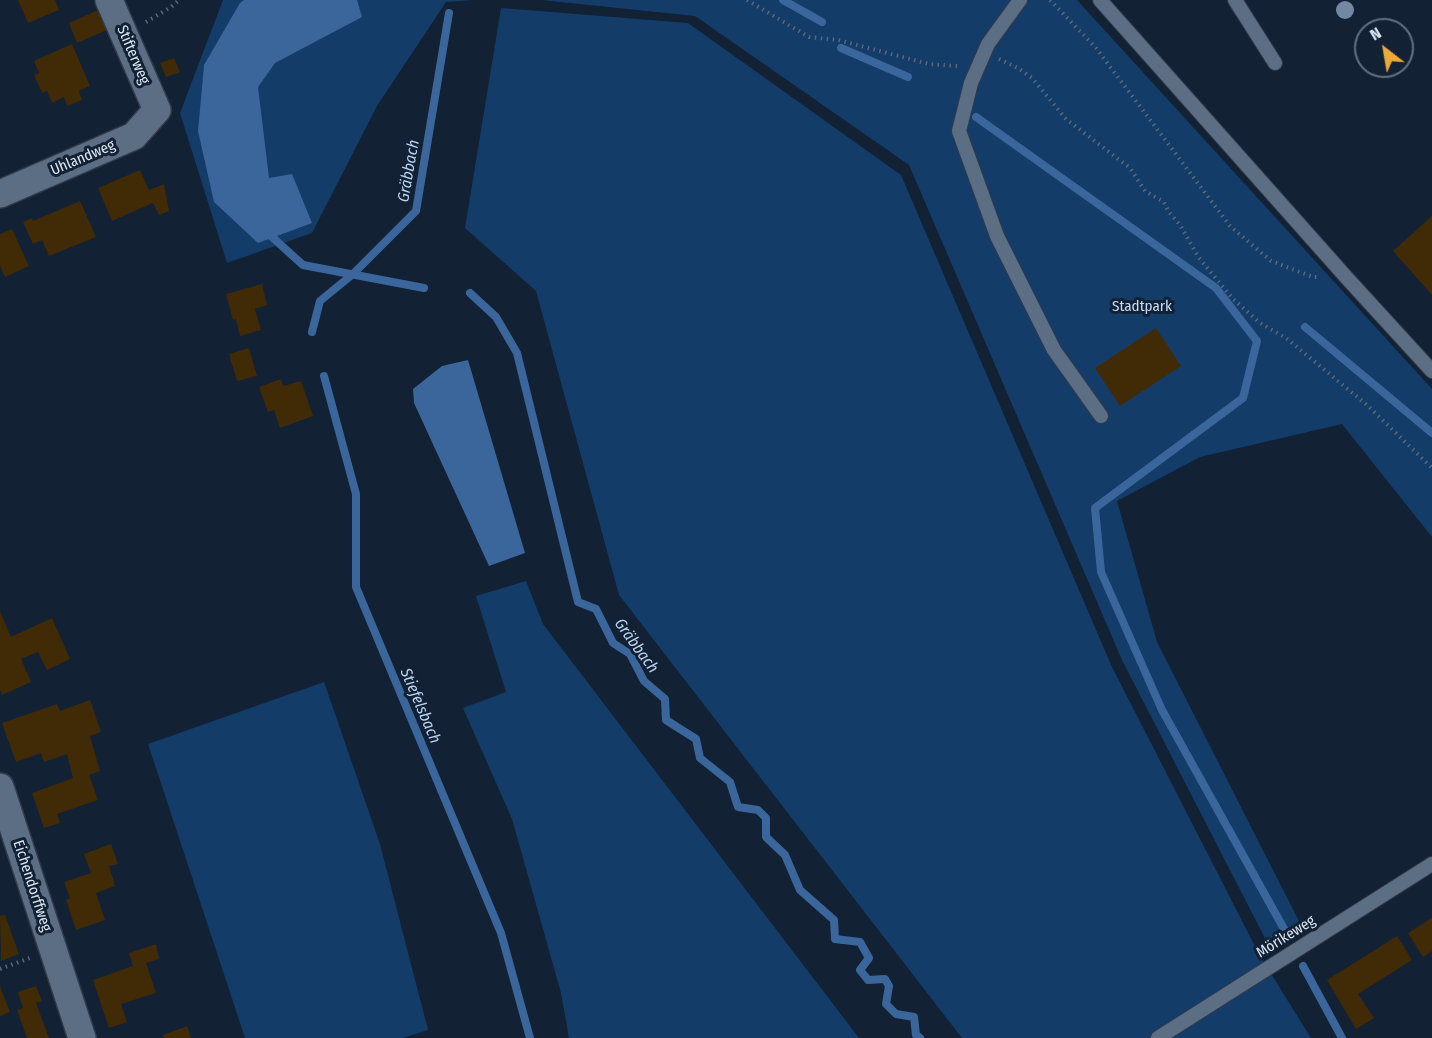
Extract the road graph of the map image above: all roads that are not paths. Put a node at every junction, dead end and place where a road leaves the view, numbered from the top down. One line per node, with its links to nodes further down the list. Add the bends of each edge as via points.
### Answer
1 (109, 0): 6 (street, Stifterweg)
2 (1020, 0): 9 (lane, via 988,44 971,83 959,131 997,236 1054,351)
3 (1100, 0): 8 (lane)
4 (1235, 0): 5 (lane)
5 (1275, 63)
6 (157, 110): 7 (street, Uhlandweg, via 134,136)
7 (0, 194)
8 (1432, 371)
9 (1101, 416)
10 (0, 787): 12 (street, Eichendorffweg)
11 (1432, 864): 13 (lane, Mörikeweg)
12 (82, 1038)
13 (1158, 1038)

